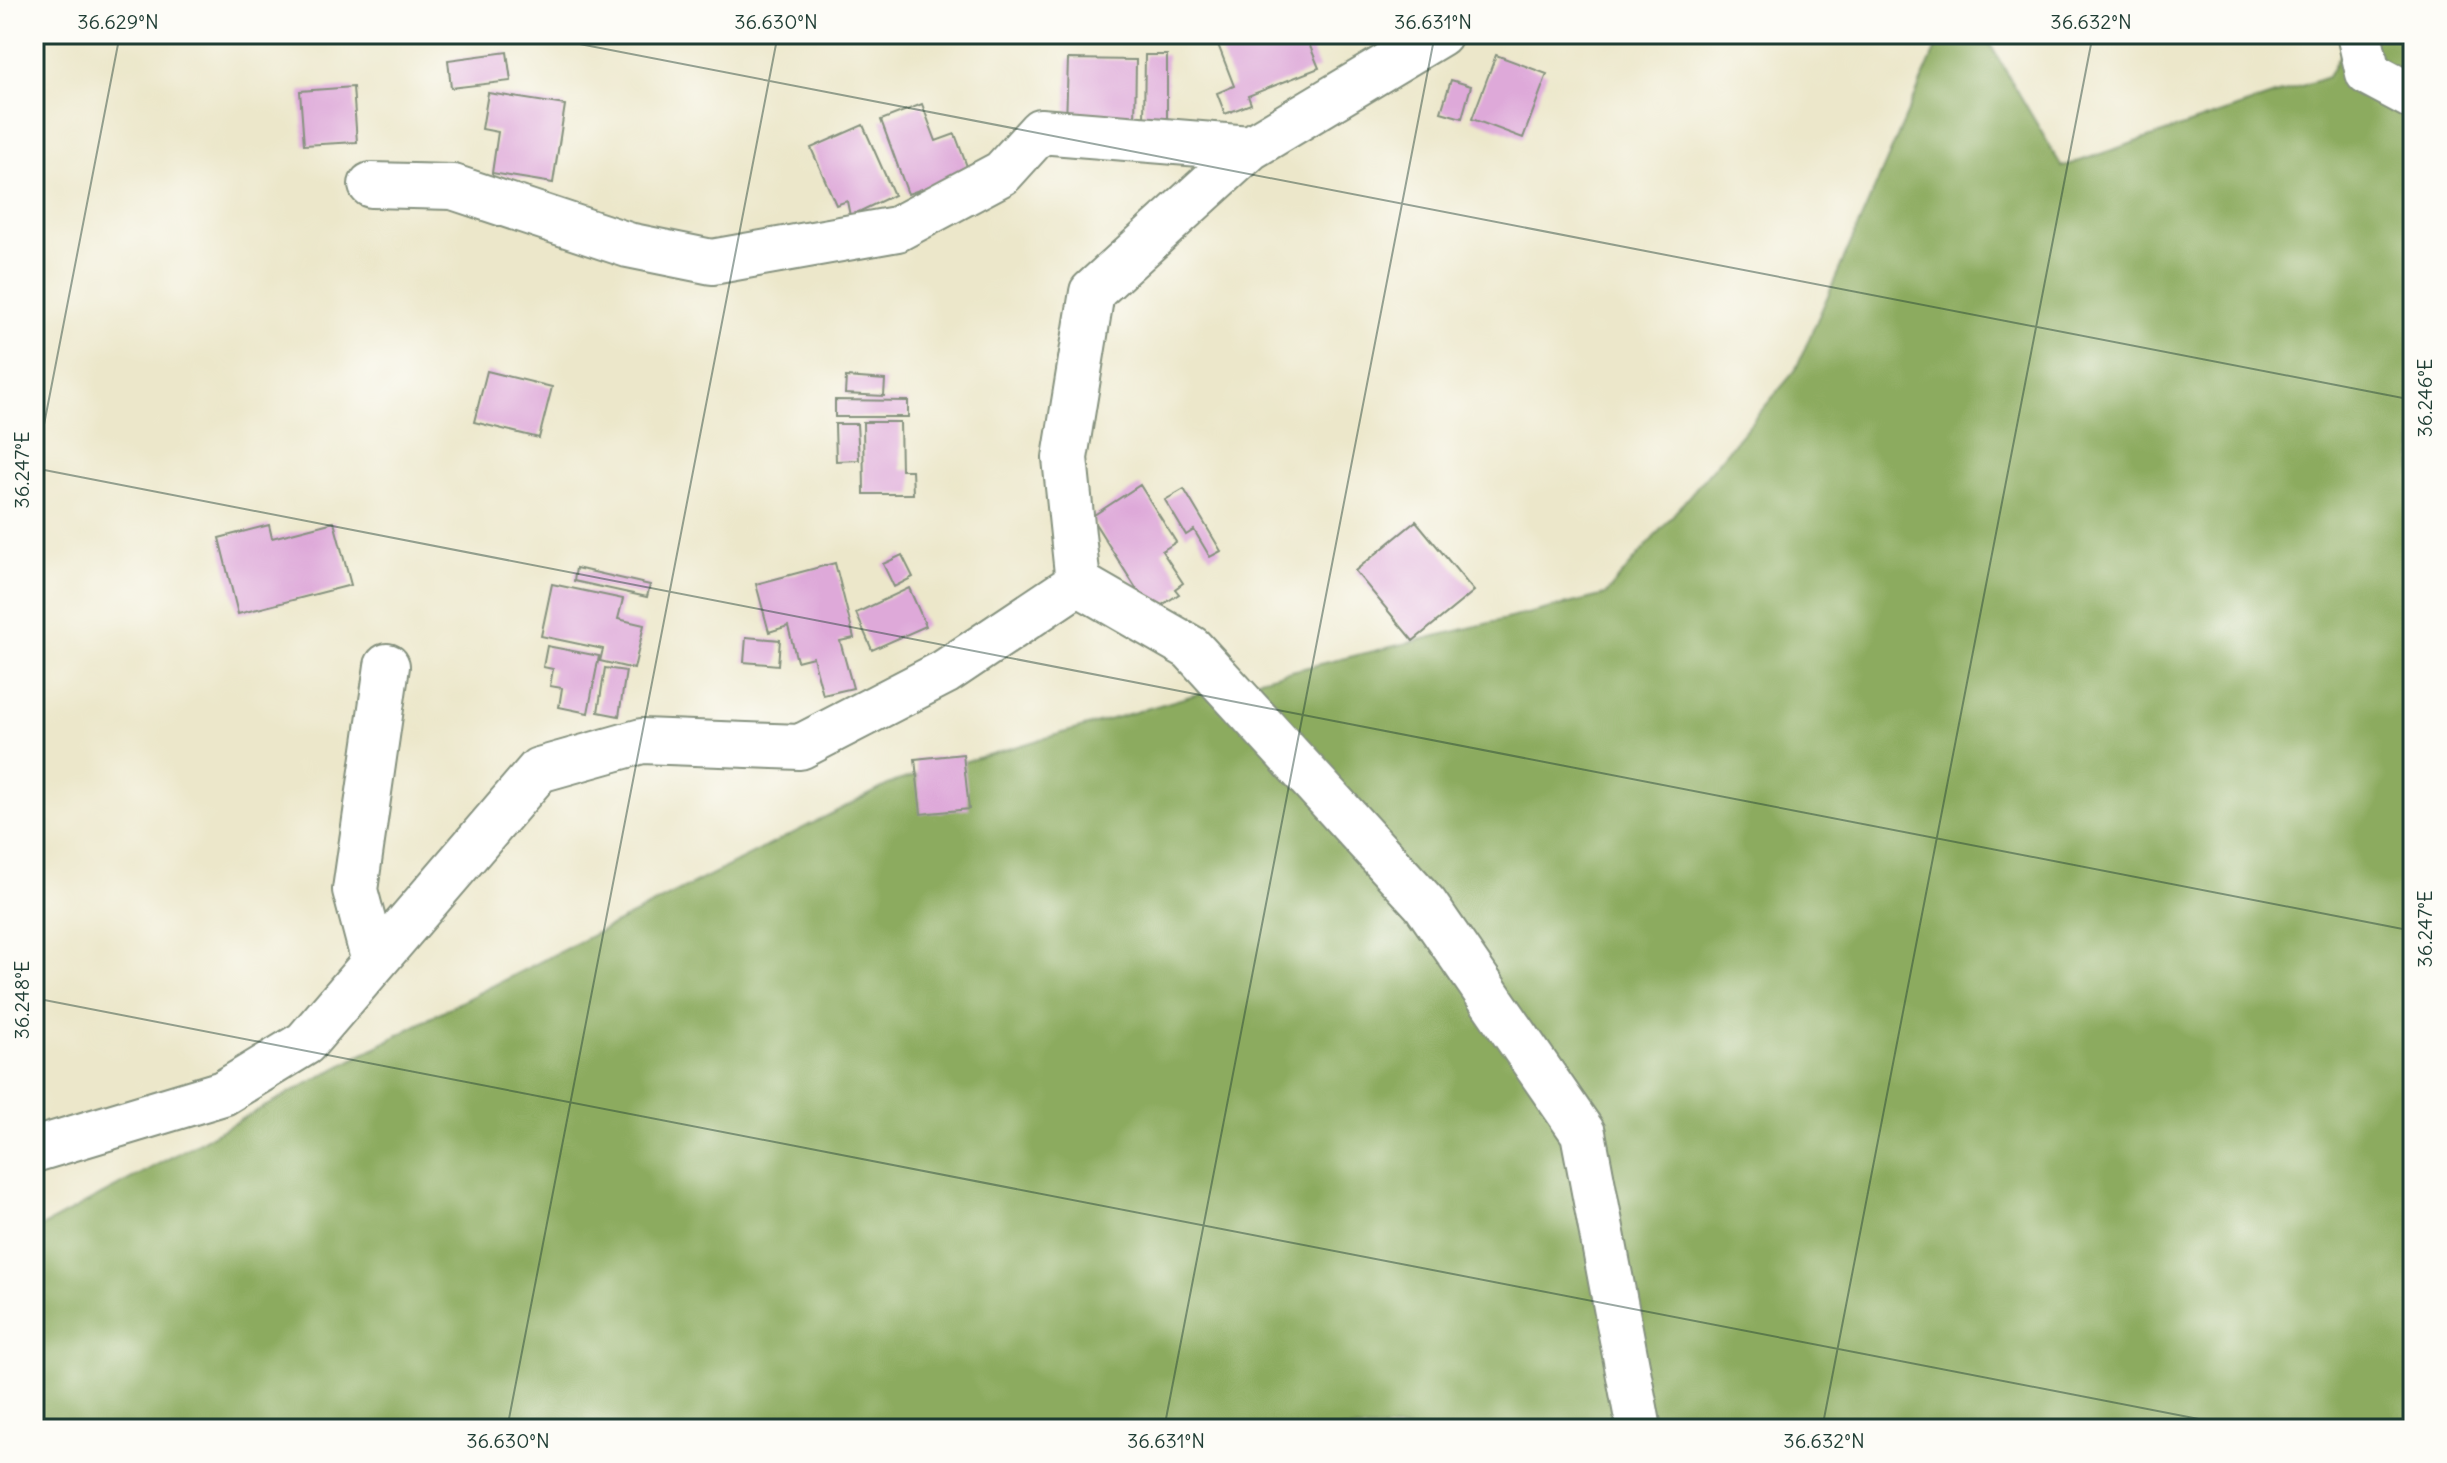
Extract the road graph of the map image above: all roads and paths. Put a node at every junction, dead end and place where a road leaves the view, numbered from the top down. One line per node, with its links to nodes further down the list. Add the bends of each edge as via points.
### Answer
1 (1440, 34): 4 (street)
2 (2359, 34): 3 (street, via 2368,73)
3 (2413, 97)
4 (1250, 148): 5 (street, via 1040,131 1002,173 897,229 712,262 628,245 453,187); 6 (street, via 1092,292 1065,458)
5 (371, 185)
6 (1078, 583): 8 (street, via 945,672 800,747 642,741 539,770); 10 (street, via 1191,648 1425,904 1583,1133)
7 (387, 666): 8 (street, via 355,890)
8 (374, 962): 9 (street, via 305,1043 223,1093)
9 (34, 1150)
10 (1639, 1429)

